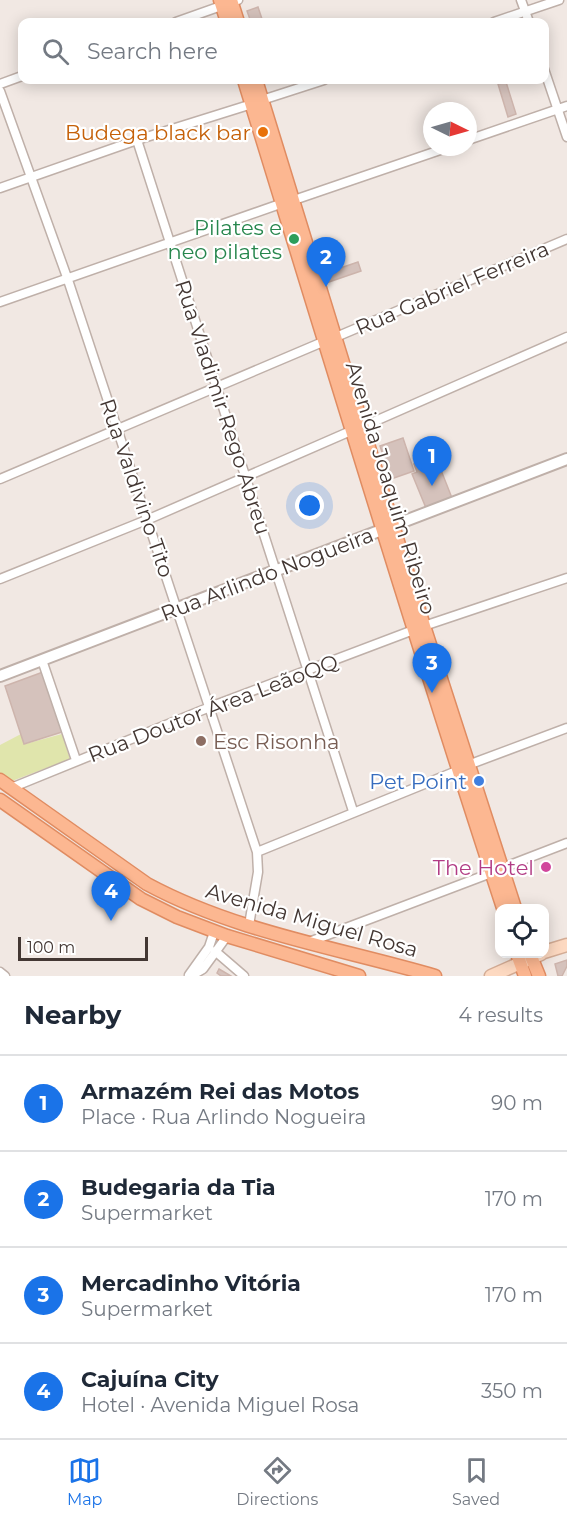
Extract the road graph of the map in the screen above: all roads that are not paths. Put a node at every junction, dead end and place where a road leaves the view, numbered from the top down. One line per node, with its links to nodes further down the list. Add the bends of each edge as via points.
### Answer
1 (521, 0): 4 (street)
2 (559, 0): 4 (street)
3 (228, 2): 5 (street); 6 (main road); 7 (main road)
4 (525, 12): 8 (street); 9 (street)
5 (186, 18)
6 (227, 18)
7 (236, 18)
8 (506, 18)
9 (527, 18)
10 (18, 77): 12 (street)
11 (549, 83): 19 (street)
12 (0, 84)
13 (246, 84): 17 (main road, Avenida Joaquim Ribeiro)
14 (256, 84): 17 (main road, Avenida Joaquim Ribeiro)
15 (312, 84): 17 (street)
16 (0, 91): 24 (street, Rua Valdivino Tito)
17 (257, 102): 22 (street); 26 (main road, Avenida Joaquim Ribeiro)
18 (567, 106): 19 (street)
19 (558, 109): 20 (street); 21 (street)
20 (477, 137)
21 (567, 137)
22 (137, 140): 24 (street); 28 (street, Rua Vladimir Rego Abreu)
23 (423, 156): 26 (street)
24 (32, 178): 25 (street); 29 (street, Rua Valdivino Tito)
25 (0, 188)
26 (289, 202): 28 (street); 32 (main road, Avenida Joaquim Ribeiro)
27 (567, 239): 32 (street, Rua Gabriel Ferreira)
28 (170, 243): 29 (street); 33 (street, Rua Vladimir Rego Abreu)
29 (68, 280): 30 (street); 35 (street, Rua Valdivino Tito)
30 (0, 302)
31 (567, 338): 34 (street)
32 (331, 339): 33 (street, Rua Gabriel Ferreira); 34 (main road, Avenida Joaquim Ribeiro)
33 (216, 386): 35 (street, Rua Gabriel Ferreira); 37 (street, Rua Vladimir Rego Abreu)
34 (358, 428): 37 (street); 40 (main road, Avenida Joaquim Ribeiro)
35 (117, 431): 38 (street, Rua Gabriel Ferreira); 39 (street, Rua Valdivino Tito)
36 (567, 459): 40 (street, Rua Arlindo Nogueira)
37 (245, 477): 39 (street); 41 (street, Rua Vladimir Rego Abreu)
38 (0, 479)
39 (149, 519): 43 (street); 44 (street, Rua Valdivino Tito)
40 (387, 528): 41 (street, Rua Arlindo Nogueira); 45 (main road, Avenida Joaquim Ribeiro)
41 (276, 571): 44 (street, Rua Arlindo Nogueira); 47 (street, Rua Vladimir Rego Abreu)
42 (567, 578): 45 (street, Rua Doutor Área LeãoQQ)
43 (0, 579)
44 (178, 608): 46 (street, Rua Arlindo Nogueira); 49 (street, Rua Valdivino Tito)
45 (420, 628): 47 (street, Rua Doutor Área LeãoQQ); 52 (main road, Avenida Joaquim Ribeiro)
46 (42, 660): 48 (street, Rua Arlindo Nogueira); 51 (street)
47 (308, 671): 49 (street, Rua Doutor Área LeãoQQ); 56 (street, Rua Vladimir Rego Abreu)
48 (0, 676)
49 (210, 707): 51 (street, Rua Doutor Área LeãoQQ); 58 (street, Rua Valdivino Tito)
50 (567, 728): 52 (street)
51 (76, 760): 54 (street, Rua Doutor Área LeãoQQ)
52 (464, 767): 56 (street); 59 (main road, Avenida Joaquim Ribeiro)
53 (0, 780): 54 (main road, Avenida Miguel Rosa)
54 (11, 788): 62 (main road, Avenida Miguel Rosa, via 147,884 192,906)
55 (0, 800): 63 (main road, Avenida Miguel Rosa, via 141,898)
56 (353, 811): 58 (street)
57 (567, 843): 59 (street)
58 (257, 852): 62 (street, Rua Valdivino Tito, via 258,872)
59 (496, 870): 60 (main road, Avenida Joaquim Ribeiro); 61 (main road, Avenida Joaquim Ribeiro); 65 (street)
60 (502, 904)
61 (513, 904)
62 (249, 925): 65 (main road, Avenida Miguel Rosa)
63 (214, 932): 64 (main road, Avenida Miguel Rosa); 67 (street)
64 (226, 936): 67 (street); 77 (main road, Avenida Miguel Rosa)
65 (307, 943): 78 (main road, Avenida Miguel Rosa)
66 (567, 945): 68 (main road)
67 (213, 950): 73 (street); 75 (street); 76 (street)
68 (549, 950)
69 (525, 958): 79 (main road)
70 (530, 958): 80 (main road)
71 (532, 958): 81 (main road)
72 (0, 972): 74 (street)
73 (204, 973): 75 (street)
74 (4, 976)
75 (189, 976)
76 (243, 976)
77 (360, 976)
78 (435, 976)
79 (491, 976)
80 (525, 976)
81 (539, 976)

